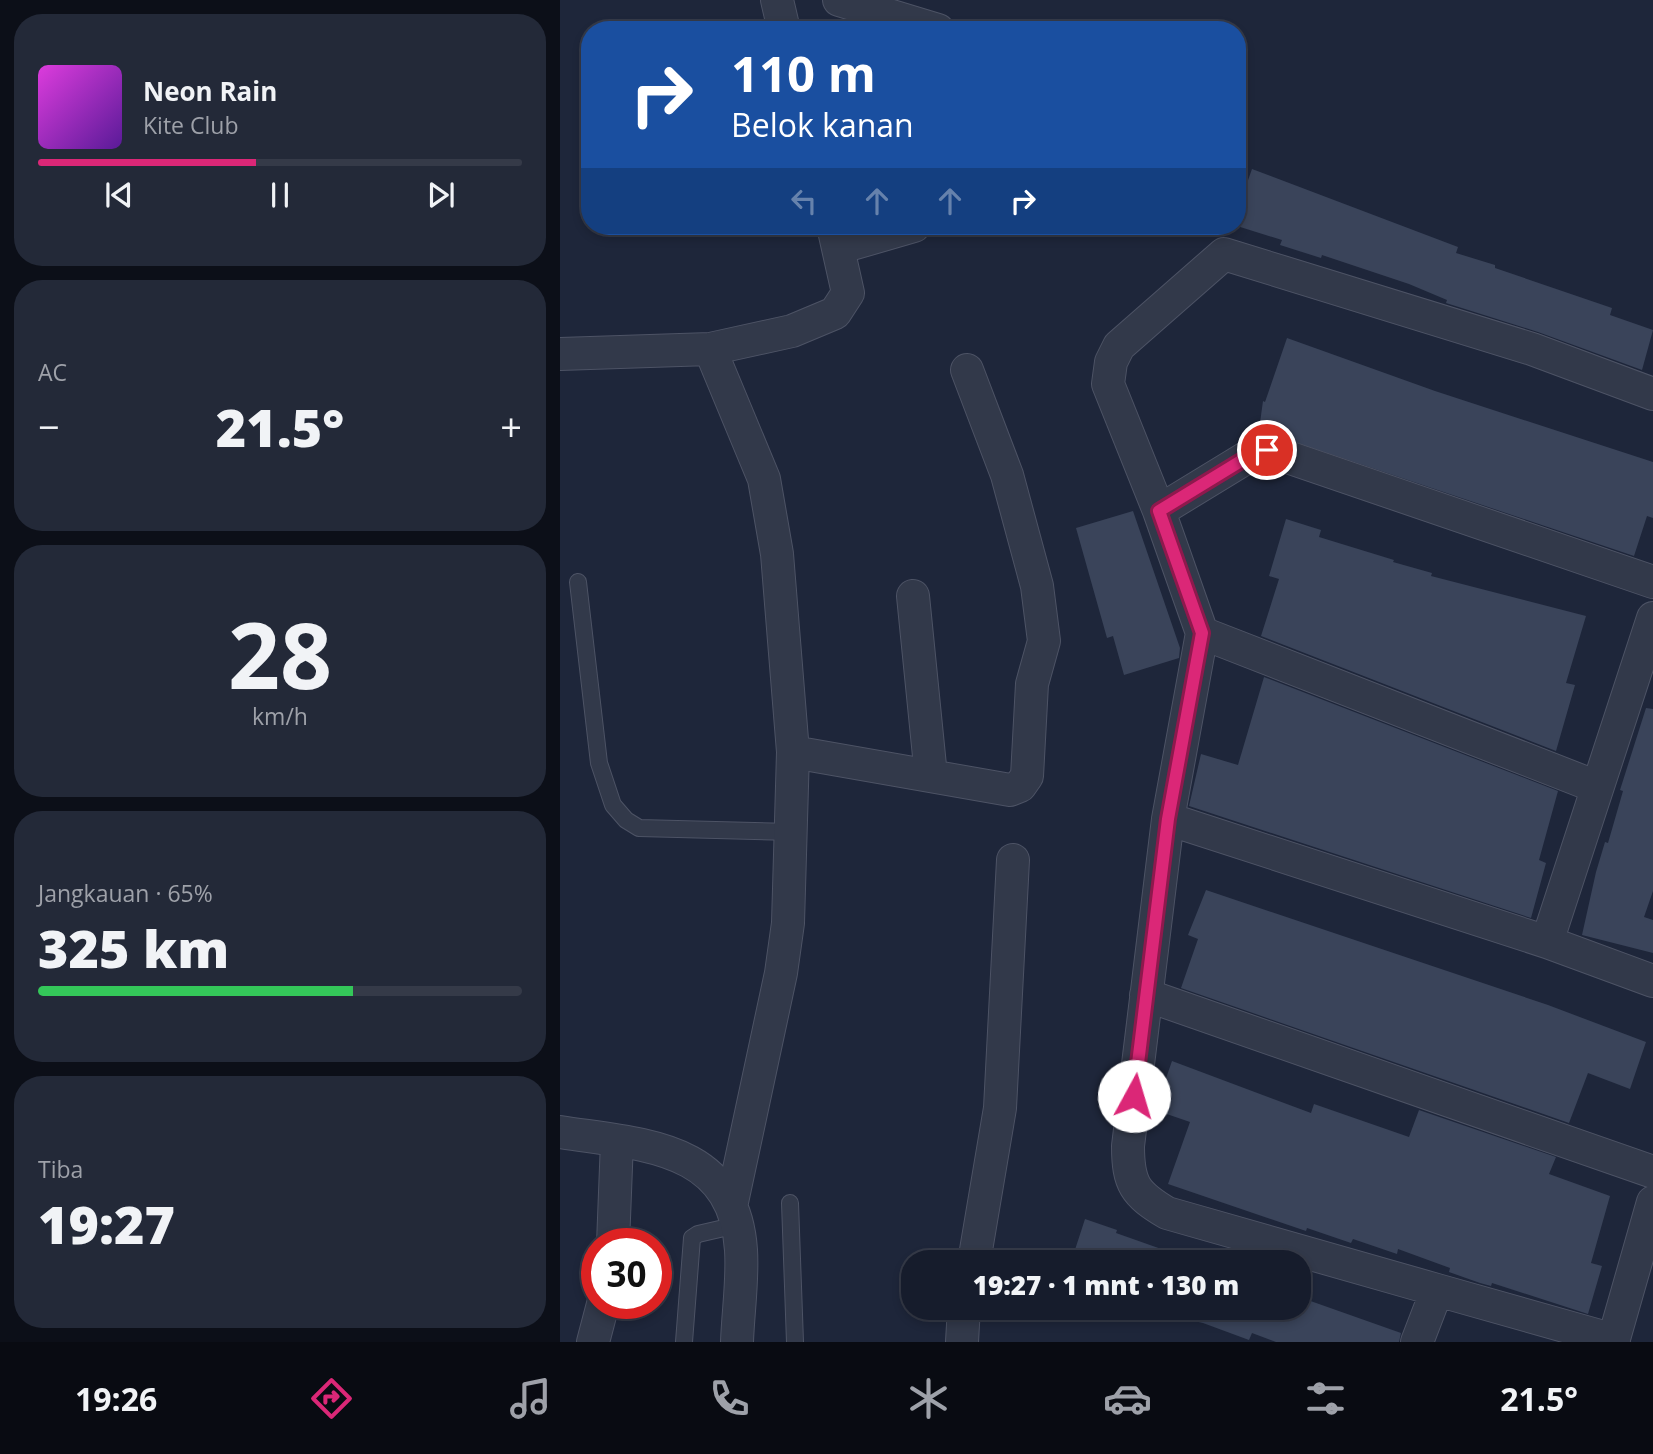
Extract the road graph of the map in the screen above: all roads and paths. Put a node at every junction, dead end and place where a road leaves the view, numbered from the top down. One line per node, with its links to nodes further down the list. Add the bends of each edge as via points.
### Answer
1 (776, 0): 3 (street)
2 (839, 0): 4 (street)
3 (782, 21)
4 (908, 21)
5 (836, 237): 6 (street, via 848,293 835,313 792,331)
6 (710, 349): 7 (street); 16 (street, via 764,479 780,580)
7 (560, 354)
8 (967, 370): 17 (street, via 1030,551 1044,641 1032,684 1027,776 1020,786 1010,790)
9 (1653, 394): 10 (street, via 1532,349 1224,254 1119,346 1111,362 1108,384)
10 (1159, 511): 12 (street, via 1254,453 1267,450); 15 (street)
11 (578, 582): 20 (lane, via 599,763 608,796 626,820 639,828)
12 (1653, 582)
13 (913, 596): 17 (street)
14 (1653, 618): 18 (street)
15 (1202, 633): 18 (street); 19 (street)
16 (793, 752): 17 (street); 20 (street)
17 (931, 776)
18 (1597, 787): 22 (street)
19 (1168, 819): 22 (street); 24 (street)
20 (793, 832): 30 (street, via 781,973)
21 (1013, 860): 32 (street, via 1000,1108)
22 (1547, 942): 23 (street)
23 (1653, 981)
24 (1146, 995): 27 (street); 33 (street, via 1129,1146 1128,1172 1137,1191 1167,1213)
25 (560, 1132): 26 (street)
26 (617, 1141): 30 (street, via 695,1163 719,1182); 31 (street)
27 (1653, 1172)
28 (1653, 1202): 36 (street)
29 (790, 1203): 40 (lane)
30 (734, 1214): 38 (lane, via 692,1238); 39 (street, via 741,1251)
31 (613, 1228)
32 (976, 1250)
33 (1437, 1290): 36 (street); 42 (street)
34 (599, 1319): 37 (street)
35 (963, 1320): 41 (street)
36 (1614, 1341)
37 (593, 1342)
38 (684, 1342)
39 (737, 1342)
40 (795, 1342)
41 (962, 1342)
42 (1417, 1342)

